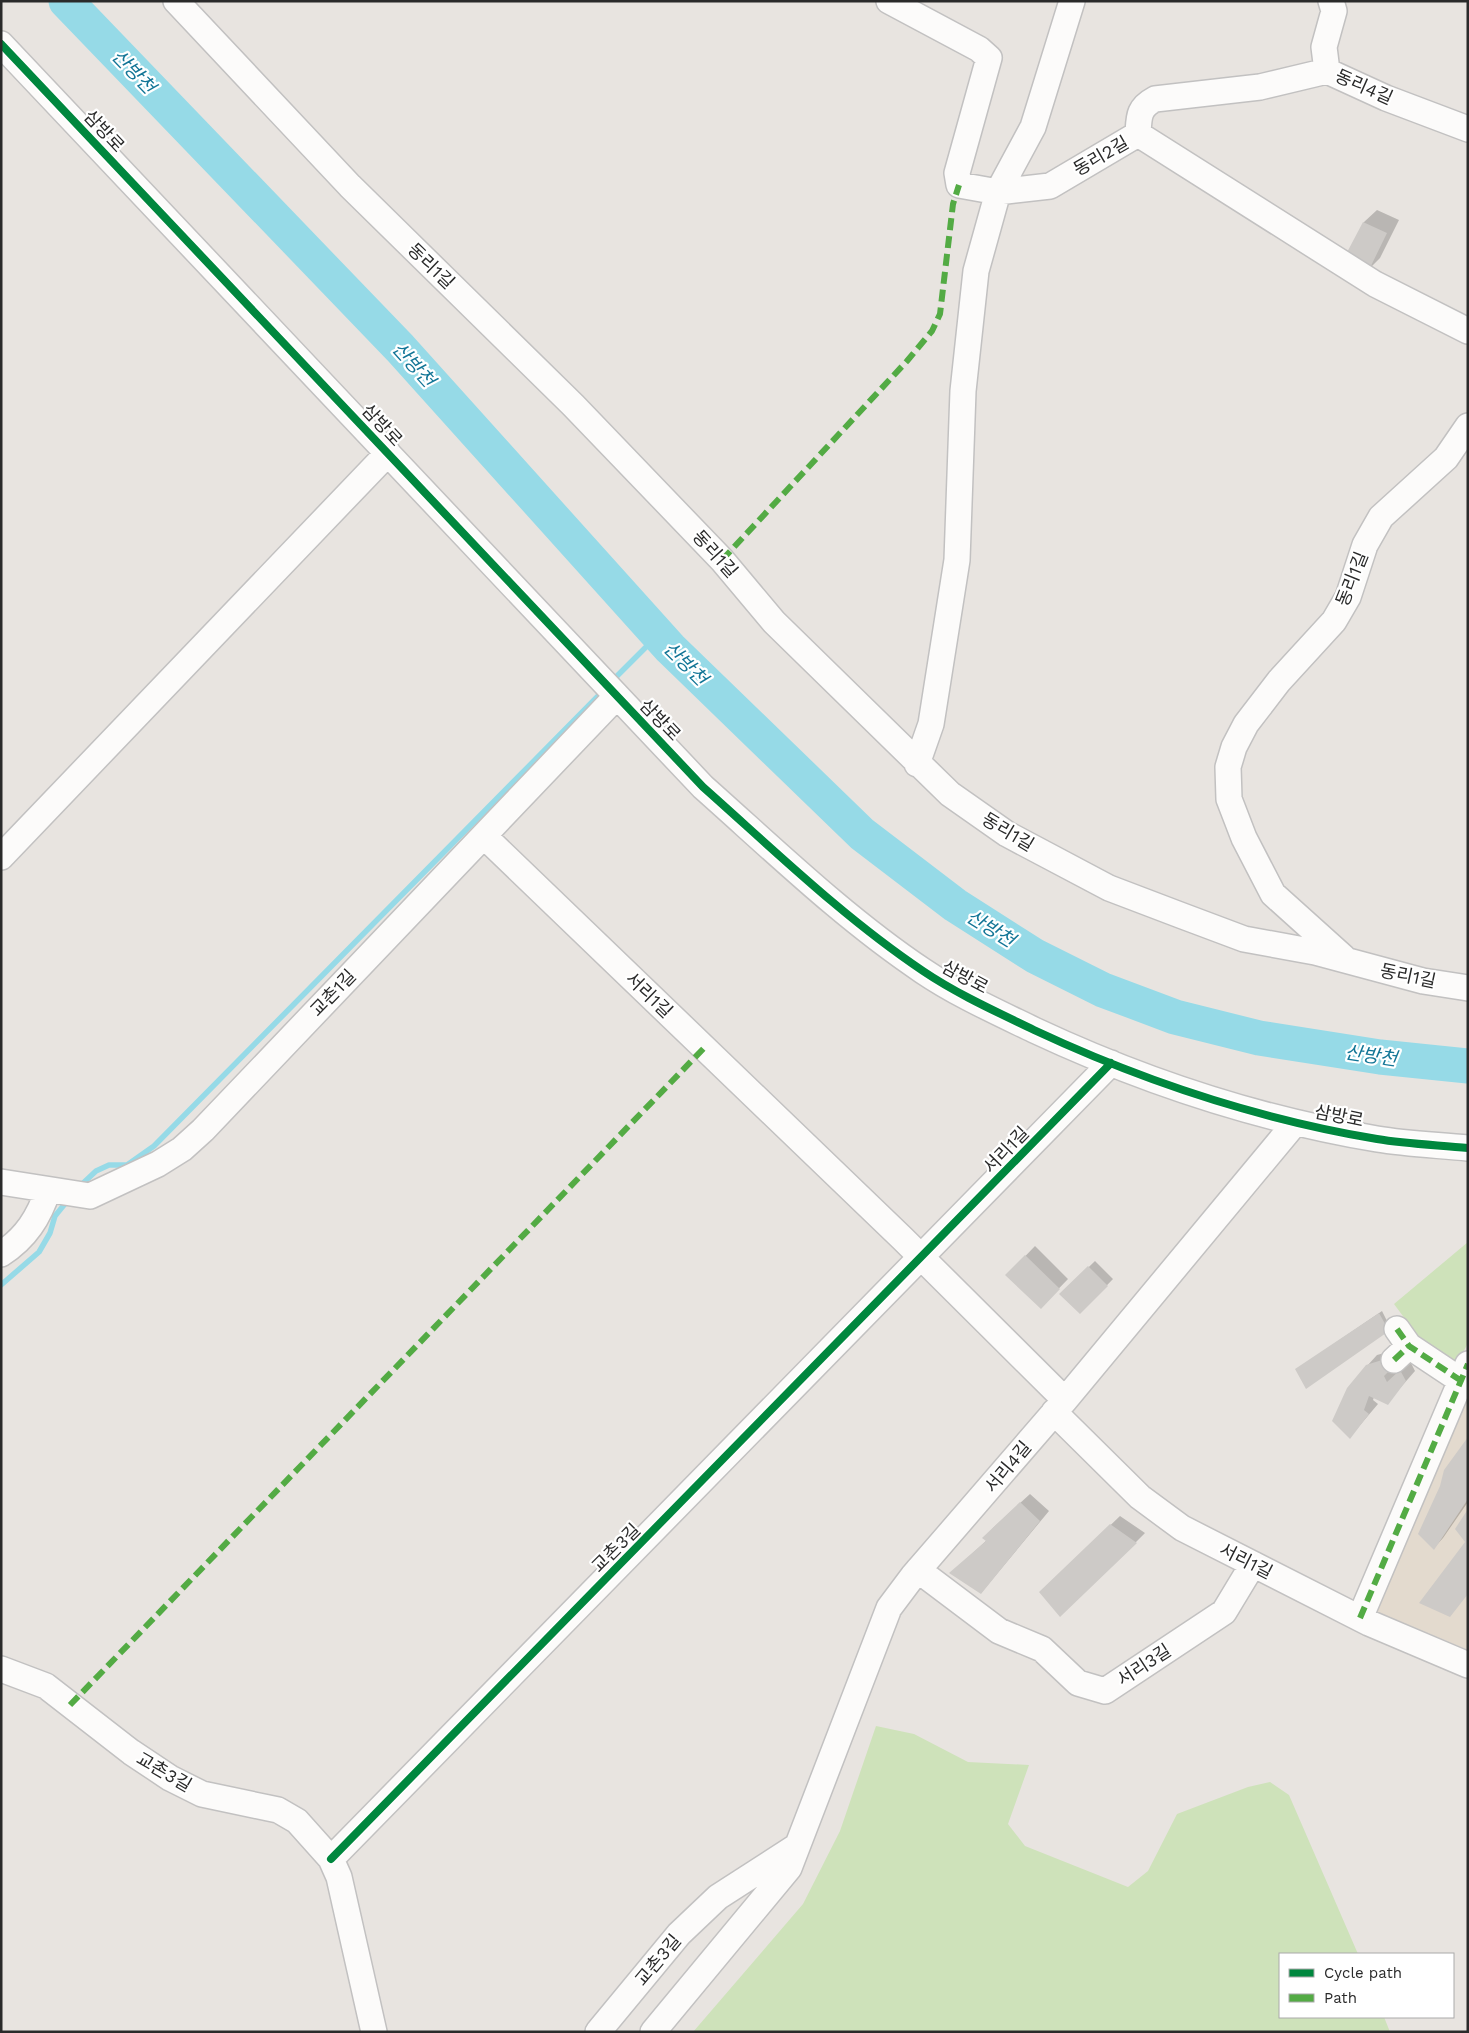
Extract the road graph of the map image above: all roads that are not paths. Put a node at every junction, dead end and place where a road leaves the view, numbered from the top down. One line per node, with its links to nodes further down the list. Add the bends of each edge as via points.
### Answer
1 (176, 1): 14 (street, 동리1길, via 350,186 573,405 722,560 774,622)
2 (889, 1): 9 (street, 동리2길, via 979,49 988,58 956,174 959,185)
3 (1072, 1): 9 (street, via 1033,127)
4 (1331, 1): 6 (street, 동리4길, via 1334,11 1324,47)
5 (1, 44): 12 (street, 삼방로)
6 (1328, 71): 7 (street, 동리4길, via 1386,98); 8 (street, via 1260,87 1155,99 1139,112)
7 (1468, 129)
8 (1138, 134): 9 (street, 동리2길, via 1050,186); 10 (street, 동리2길, via 1375,284)
9 (998, 192): 14 (street, via 976,271 963,391 957,560 930,724)
10 (1468, 331)
11 (1468, 426): 17 (street, 동리1길, via 1446,458 1381,517 1365,545 1348,597 1334,621 1246,724 1228,767 1229,799 1244,838 1273,894)
12 (388, 453): 13 (street, 삼방로); 16 (street)
13 (616, 696): 15 (street, 교촌1길); 19 (street, 삼방로, via 704,787 767,844 867,929 924,972 1008,1017)
14 (917, 764): 17 (street, 동리1길, via 950,794 1007,834 1108,888 1244,939 1315,952)
15 (484, 836): 23 (street, 교촌1길, via 182,1149 116,1185 88,1195); 25 (street, 서리1길)
16 (1, 857)
17 (1348, 962): 18 (street, 동리1길, via 1423,981)
18 (1468, 988)
19 (1112, 1063): 20 (street, 삼방로, via 1210,1099); 25 (street, 서리1길)
20 (1295, 1123): 21 (street, 삼방로, via 1379,1139); 28 (street, 서리4길)
21 (1468, 1148)
22 (1, 1182): 23 (street, 교촌1길)
23 (54, 1191): 24 (street, via 39,1216 11,1248)
24 (1, 1254)
25 (922, 1258): 28 (street, 서리1길); 35 (street, 교촌3길)
26 (1400, 1345): 27 (street)
27 (1464, 1372): 31 (street)
28 (1059, 1406): 29 (street, 서리1길, via 1140,1498 1182,1528); 30 (street, 서리4길)
29 (1253, 1564): 30 (street, 서리3길, via 1224,1612 1104,1691 1078,1682 1042,1649 999,1631); 31 (street, 서리1길)
30 (918, 1570): 34 (street, 서리4길, via 889,1608)
31 (1360, 1618): 32 (street, 서리1길)
32 (1468, 1665)
33 (1, 1669): 35 (street, 교촌3길, via 46,1686 170,1778 202,1794 278,1810 297,1821)
34 (797, 1850): 37 (street, 교촌3길, via 712,1903 679,1934); 38 (street, 서리4길, via 771,1891)
35 (331, 1860): 36 (street, 교촌3길, via 339,1877)
36 (374, 2032)
37 (598, 2032)
38 (653, 2032)

